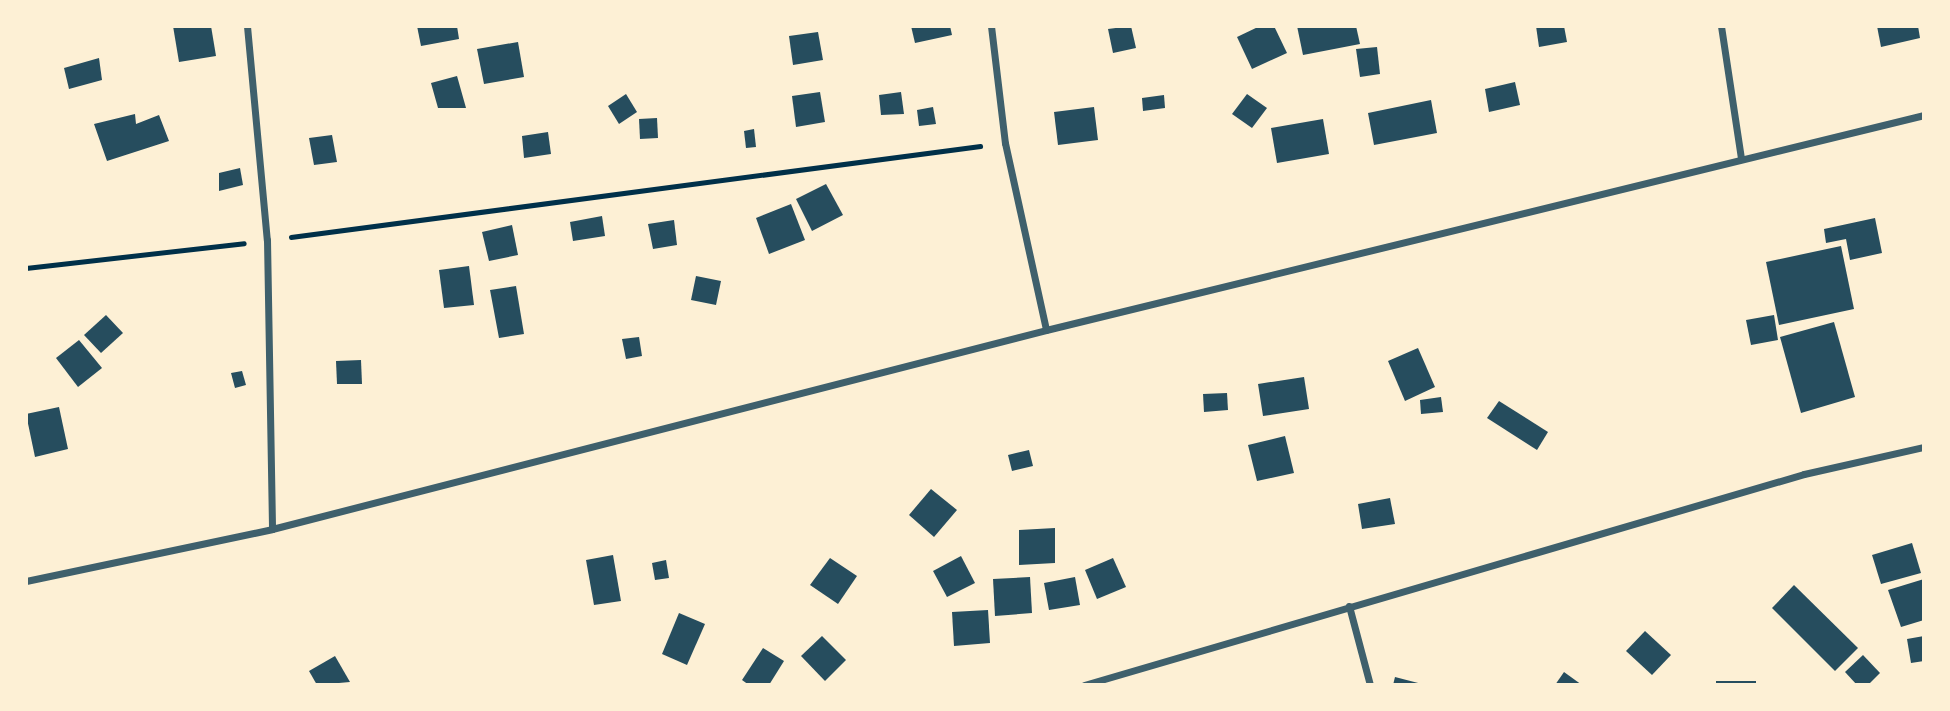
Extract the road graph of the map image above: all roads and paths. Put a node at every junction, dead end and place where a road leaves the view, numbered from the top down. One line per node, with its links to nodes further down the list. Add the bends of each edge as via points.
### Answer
1 (247, 26): 7 (street)
2 (992, 26): 5 (street)
3 (1721, 26): 6 (street)
4 (1924, 115): 6 (street)
5 (1005, 143): 7 (path); 9 (street)
6 (1741, 159): 9 (street)
7 (268, 240): 8 (path); 11 (street)
8 (26, 268)
9 (1046, 330): 11 (street)
10 (1924, 447): 13 (street, via 1804,474)
11 (272, 529): 12 (street)
12 (26, 582)
13 (1349, 606): 14 (street); 15 (street)
14 (1084, 685)
15 (1370, 685)

